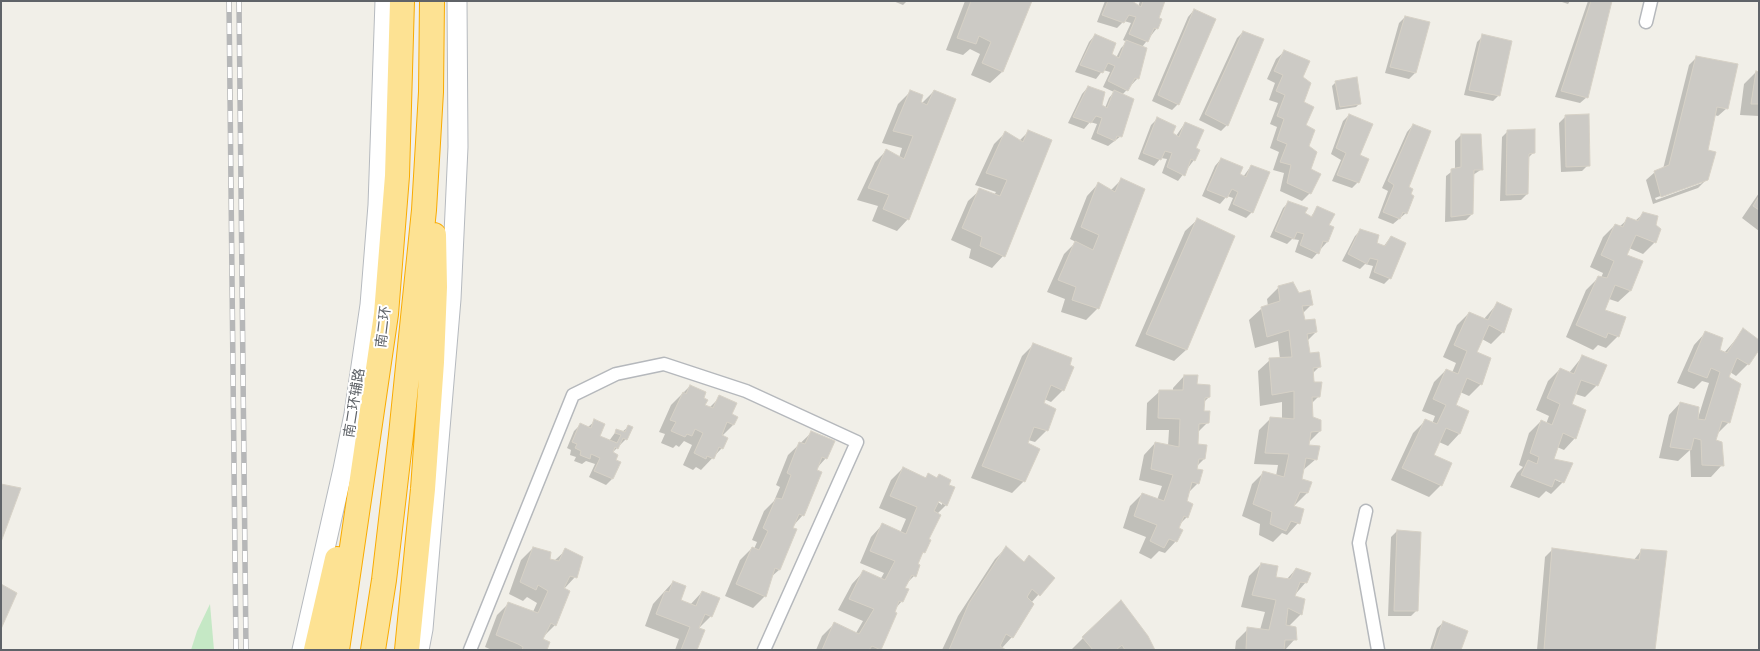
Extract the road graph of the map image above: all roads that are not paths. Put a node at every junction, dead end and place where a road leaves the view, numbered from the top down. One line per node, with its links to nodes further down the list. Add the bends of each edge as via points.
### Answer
1 (385, 1): 10 (street, 南二环辅路, via 378,205 370,305 345,460)
2 (402, 1): 8 (highway, 南二环, via 397,176 386,314)
3 (432, 1): 7 (highway, 南二环)
4 (457, 1): 15 (street, via 458,146 451,299)
5 (1651, 1): 6 (street)
6 (1646, 22)
7 (431, 92): 13 (highway, 南二环, via 415,304); 14 (highway, via 435,296 423,489)
8 (371, 421): 11 (highway); 12 (highway, 南二环)
9 (1366, 511): 18 (street, via 1359,543)
10 (302, 650)
11 (316, 650)
12 (337, 650)
13 (373, 650)
14 (407, 650)
15 (421, 650)
16 (470, 650): 17 (street, via 572,395 616,374 664,364 746,392 857,442)
17 (764, 650)
18 (1378, 650)

